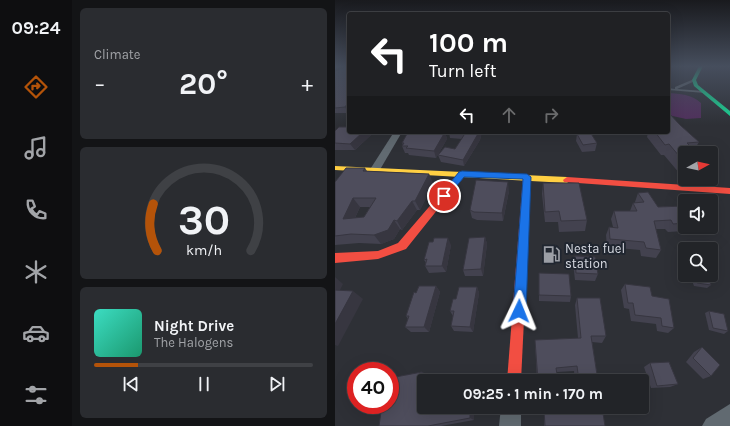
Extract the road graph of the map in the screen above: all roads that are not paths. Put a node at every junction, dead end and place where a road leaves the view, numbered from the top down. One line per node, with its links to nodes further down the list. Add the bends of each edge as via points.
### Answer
1 (681, 86): 3 (lane)
2 (696, 86): 5 (street)
3 (670, 89)
4 (670, 89): 5 (lane)
5 (703, 92): 6 (street)
6 (730, 114)
7 (397, 134): 9 (street)
8 (335, 168): 9 (street)
9 (374, 171): 10 (street)
10 (462, 174): 11 (street); 13 (street, via 396,250 373,256)
11 (527, 177): 12 (street); 14 (street)
12 (730, 191)
13 (335, 258)
14 (515, 374)
15 (511, 414): 17 (street)
16 (730, 414): 18 (street)
17 (510, 426)
18 (713, 426)

